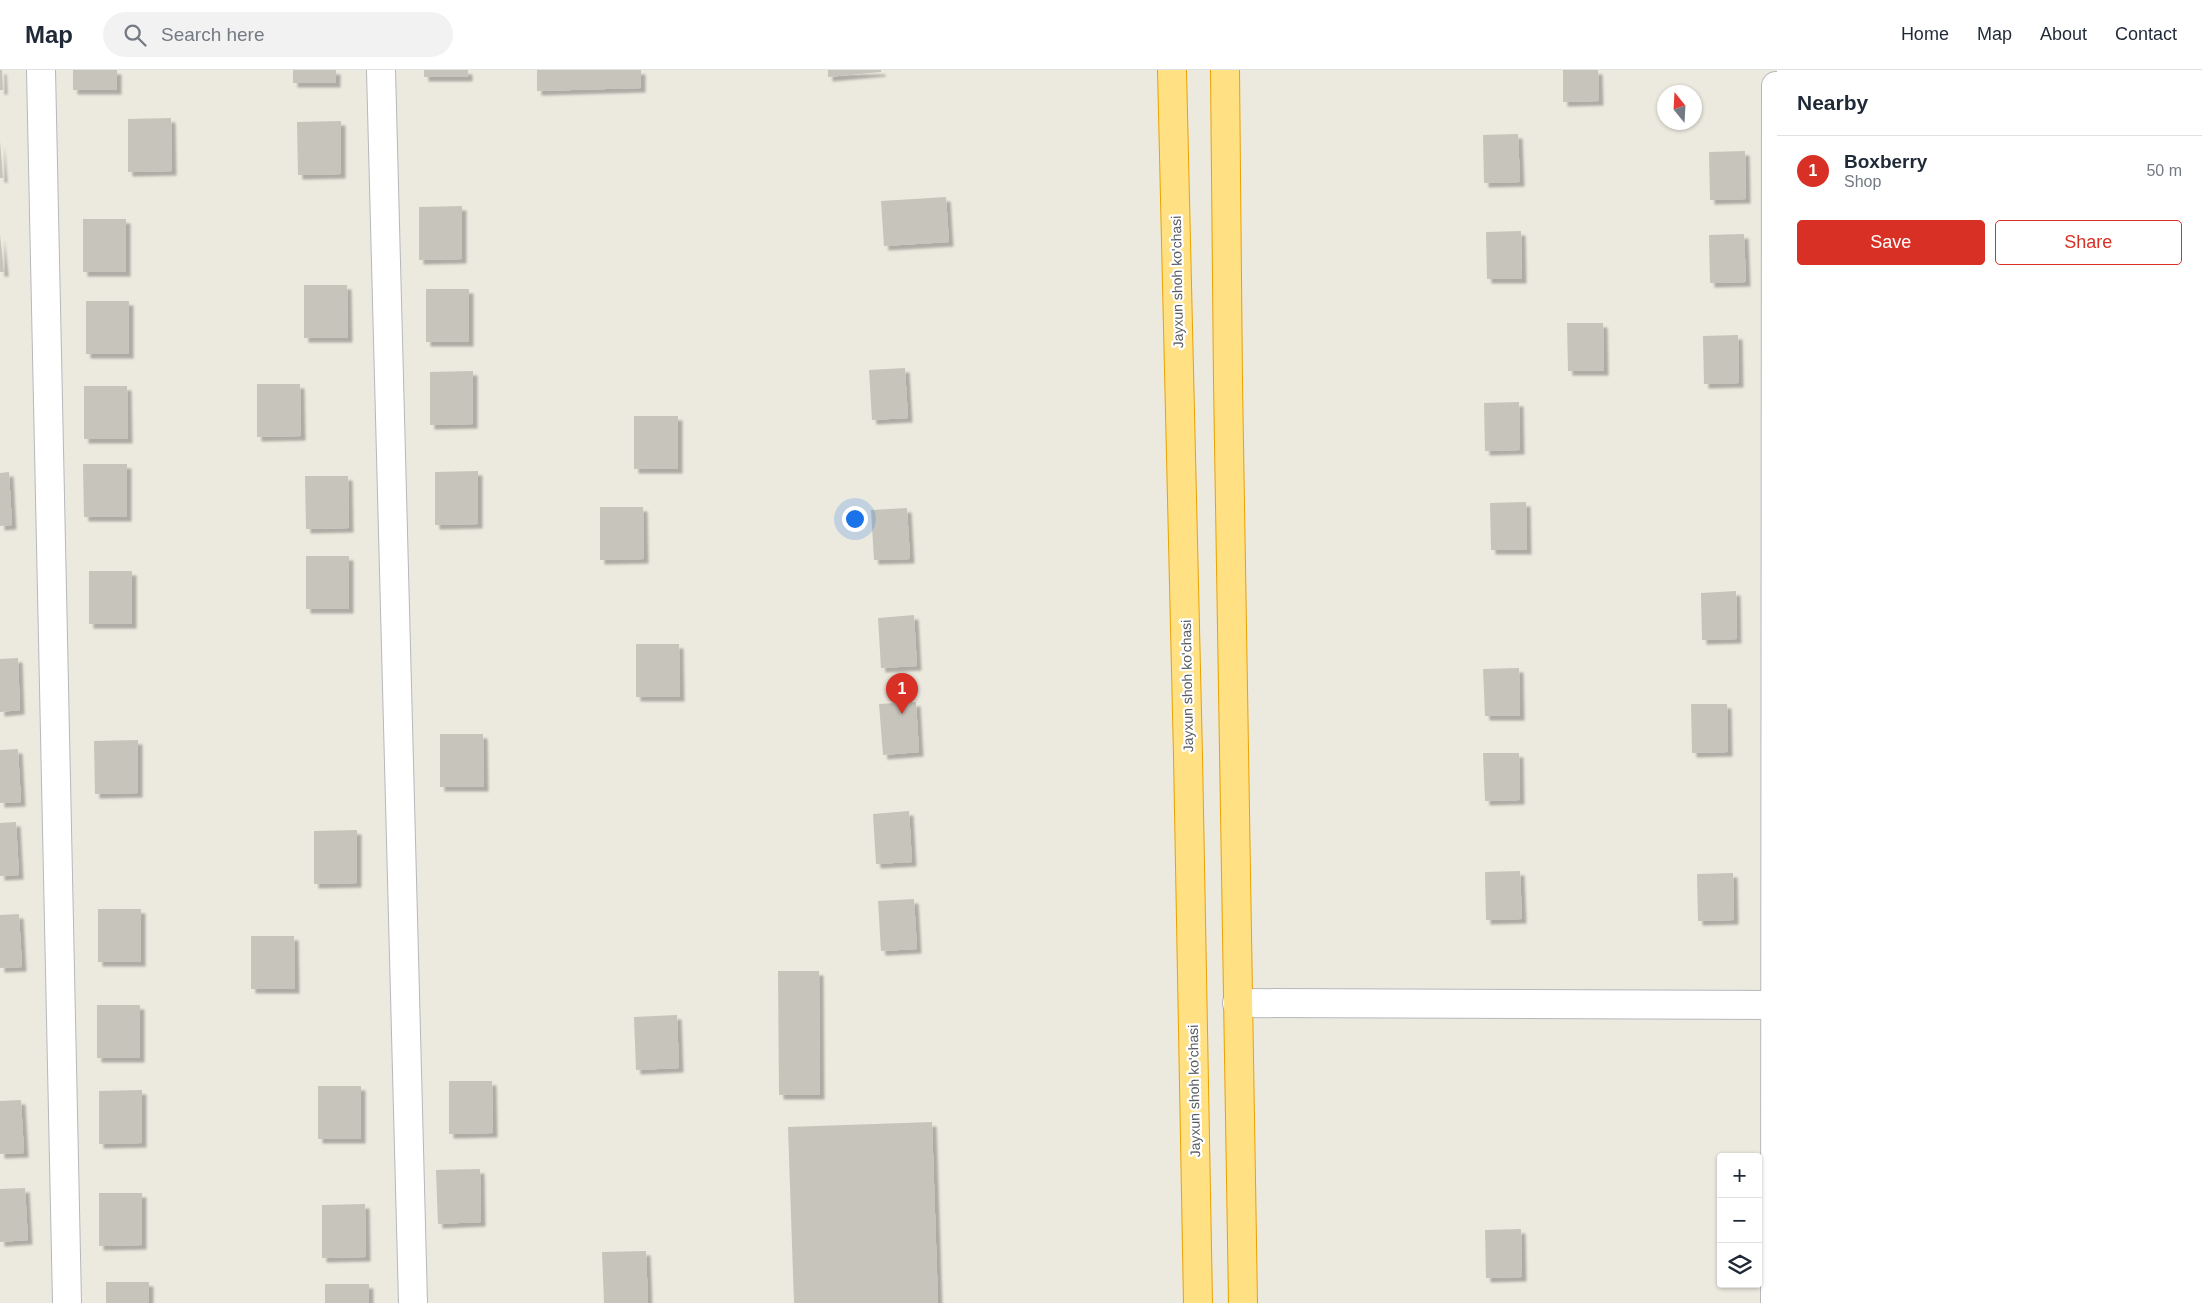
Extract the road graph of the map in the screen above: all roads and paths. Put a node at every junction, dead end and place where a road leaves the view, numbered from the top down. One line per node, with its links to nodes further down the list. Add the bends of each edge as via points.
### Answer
1 (42, 70): 8 (street)
2 (381, 70): 9 (street)
3 (1172, 70): 10 (highway, Jayxun shoh ko'chasi)
4 (1225, 70): 6 (highway)
5 (1776, 86): 7 (street)
6 (1237, 1003): 7 (street); 11 (highway)
7 (1776, 1005): 12 (street)
8 (67, 1303)
9 (413, 1303)
10 (1198, 1303)
11 (1243, 1303)
12 (1775, 1303)

